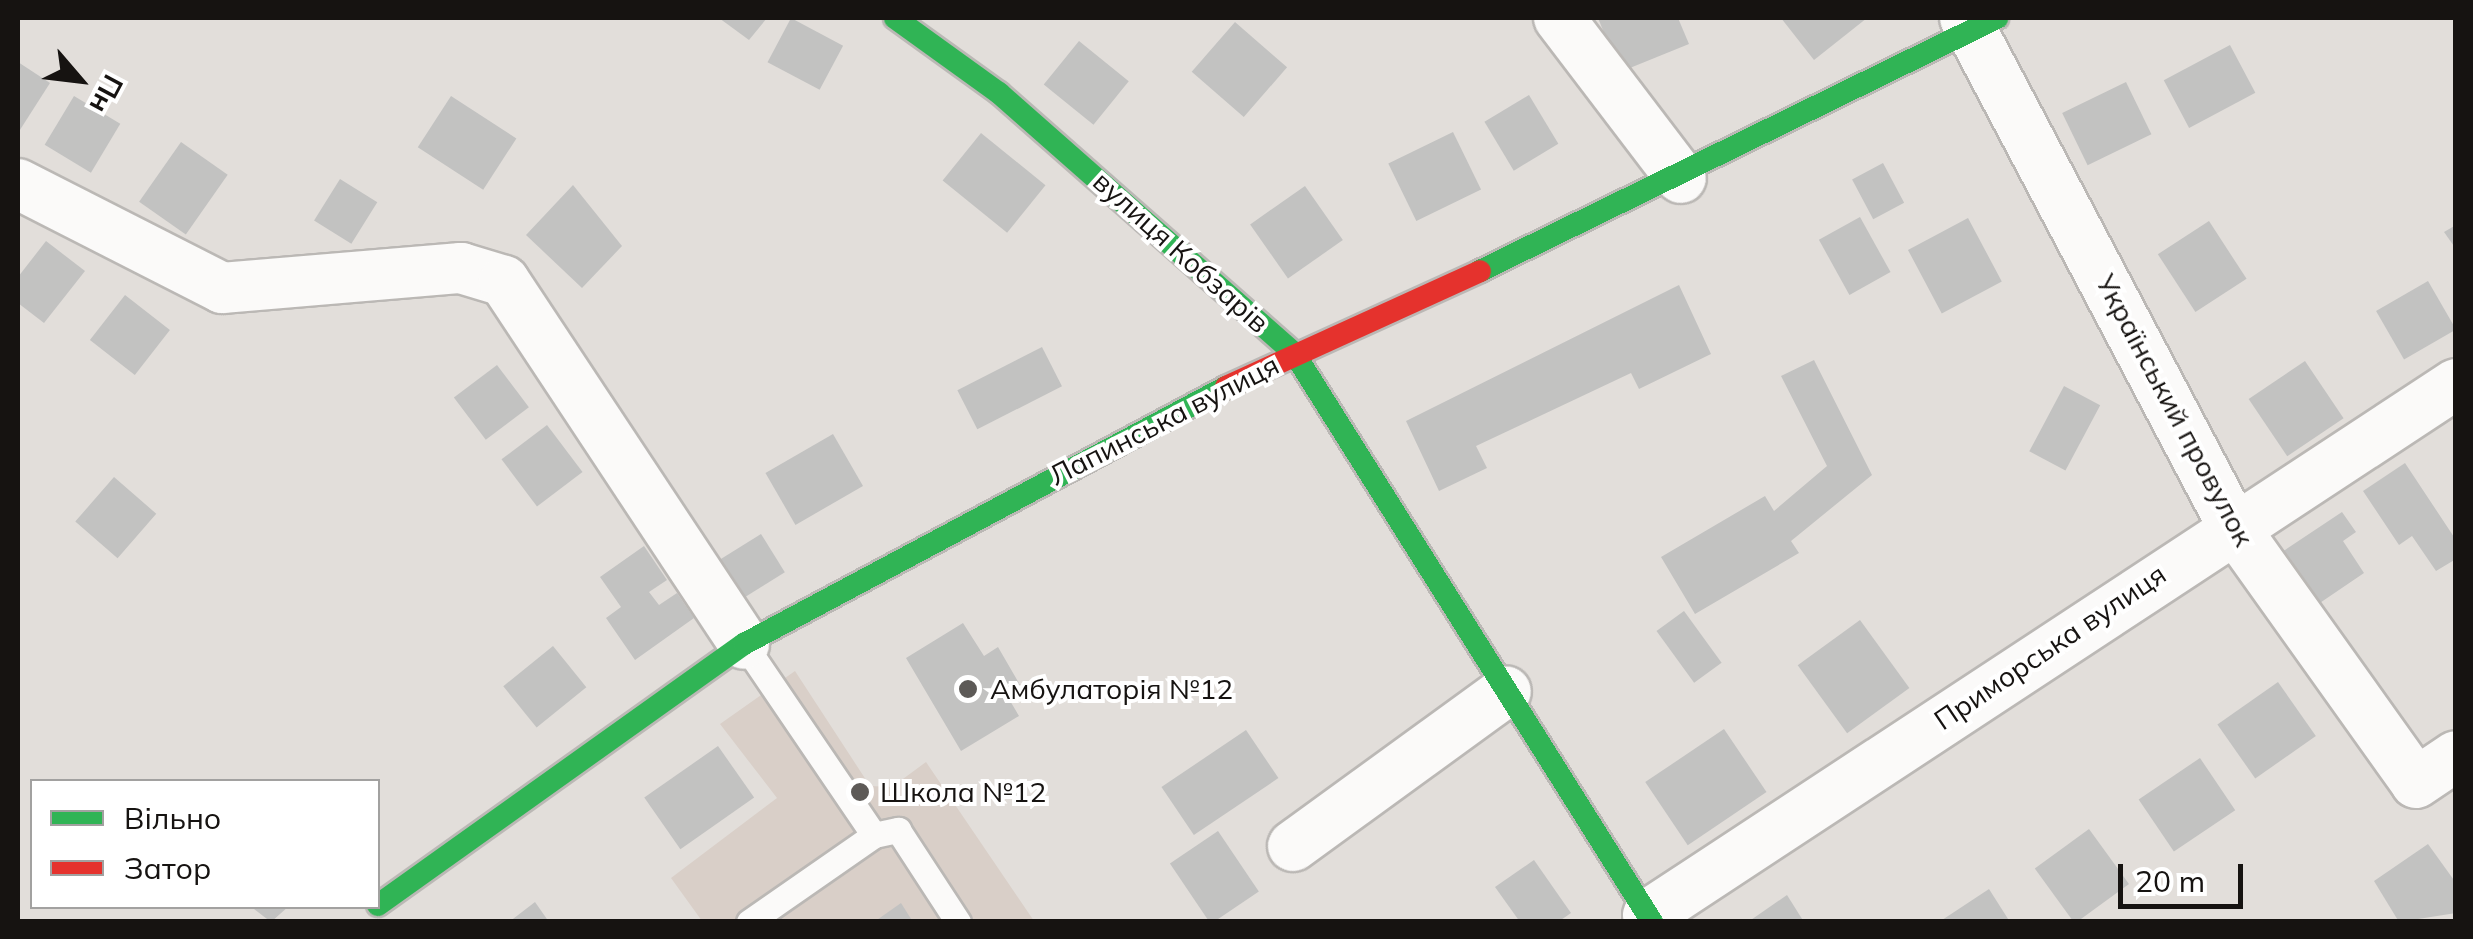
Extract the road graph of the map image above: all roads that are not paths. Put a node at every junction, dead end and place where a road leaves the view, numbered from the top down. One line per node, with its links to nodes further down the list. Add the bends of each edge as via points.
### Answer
1 (895, 18): 6 (street, вулиця Кобзарів, via 999,92)
2 (1559, 18): 4 (street)
3 (1978, 21): 4 (street, Лапинська вулиця); 8 (street, Український провулок)
4 (1681, 178): 6 (street, Лапинська вулиця)
5 (18, 184): 9 (street, via 222,288 461,268 504,280)
6 (1294, 354): 9 (street, Лапинська вулиця); 10 (street, вулиця Кобзарів)
7 (2456, 384): 8 (street, Приморська вулиця)
8 (2234, 526): 11 (street, Український провулок); 15 (street, Приморська вулиця)
9 (744, 644): 12 (lane); 14 (street, Лапинська вулиця)
10 (1506, 691): 13 (street); 15 (street, вулиця Кобзарів)
11 (2436, 770)
12 (874, 835): 16 (lane); 17 (lane, via 898,830)
13 (1293, 846)
14 (380, 903)
15 (1650, 918)
16 (748, 922)
17 (958, 922)

